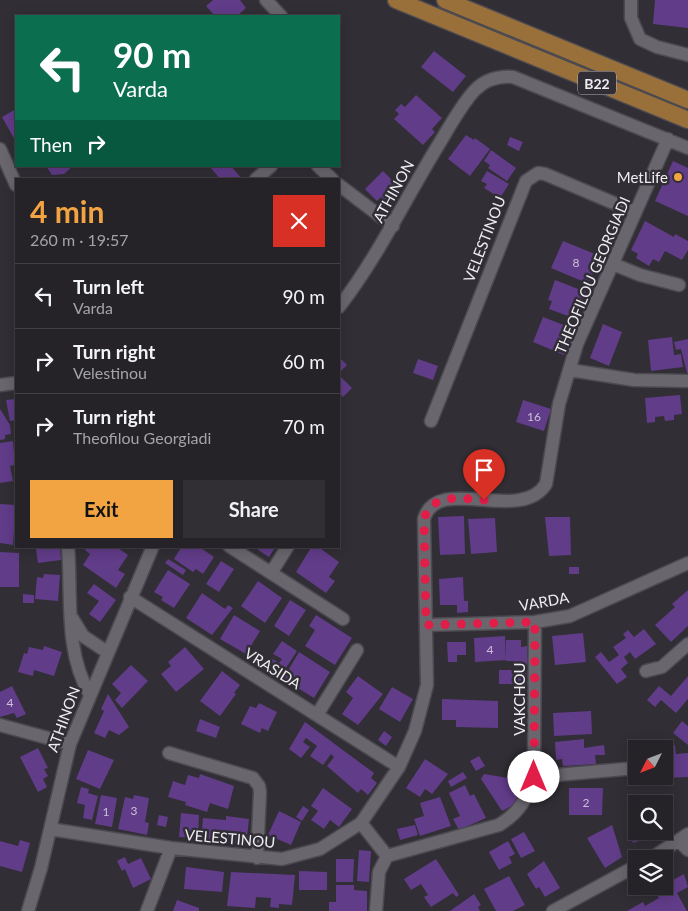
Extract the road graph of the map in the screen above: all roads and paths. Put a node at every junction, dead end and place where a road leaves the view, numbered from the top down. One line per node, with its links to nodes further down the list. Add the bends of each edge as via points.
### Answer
1 (266, 0): 5 (street)
2 (396, 0): 8 (main road, B22)
3 (445, 0): 7 (main road, B22)
4 (631, 0): 6 (street, via 631,18 640,39 657,47)
5 (280, 15)
6 (688, 54)
7 (688, 100)
8 (688, 120)
9 (668, 139): 10 (street); 16 (street, THEOFILOU GEORGIADI); 17 (street, ATHINON, via 514,77 500,76 475,90 426,165)
10 (688, 148)
11 (0, 149): 14 (street)
12 (319, 167): 13 (street)
13 (331, 178)
14 (15, 183)
15 (340, 186): 17 (street)
16 (635, 212): 18 (street, THEOFILOU GEORGIADI); 25 (street, VELESTINOU, via 545,174 526,181)
17 (393, 226): 20 (street, ATHINON)
18 (612, 264): 19 (street); 21 (street, THEOFILOU GEORGIADI, via 577,344)
19 (679, 285)
20 (340, 306)
21 (570, 370): 22 (street, via 634,380); 26 (street, THEOFILOU GEORGIADI, via 559,404 549,476 541,492 522,501 444,499)
22 (688, 381)
23 (15, 383): 24 (street)
24 (0, 385)
25 (431, 422)
26 (432, 504): 37 (street, VELESTINOU, via 424,519)
27 (68, 548): 34 (street)
28 (152, 548): 33 (street, ATHINON)
29 (231, 548): 32 (street)
30 (287, 548): 32 (street)
31 (688, 563): 36 (street, VARDA, via 570,616)
32 (271, 573): 35 (street)
33 (130, 596): 40 (street, ATHINON); 43 (street, VRASIDA)
34 (72, 618): 40 (street, via 83,636); 42 (street, via 74,654 82,682)
35 (343, 619)
36 (535, 622): 37 (street, VARDA); 49 (street, VAKCHOU)
37 (426, 625): 47 (street, VELESTINOU, via 427,685 415,731)
38 (688, 644): 41 (street, via 662,667)
39 (357, 650): 43 (street)
40 (107, 652): 42 (street, ATHINON)
41 (646, 671)
42 (90, 695): 45 (street, ATHINON)
43 (317, 715): 47 (street, VRASIDA)
44 (0, 725): 45 (street)
45 (70, 744): 51 (street, ATHINON)
46 (169, 753): 56 (street, via 253,778 260,792)
47 (399, 768): 50 (street, VELESTINOU)
48 (628, 769): 49 (street)
49 (534, 777): 55 (street, VAKCHOU, via 528,798 518,812 499,826)
50 (361, 823): 55 (street); 56 (street, VELESTINOU, via 308,854 282,859)
51 (50, 829): 53 (street, VELESTINOU); 59 (street, ATHINON)
52 (685, 842): 54 (street)
53 (170, 848): 56 (street, VELESTINOU); 60 (street)
54 (669, 850)
55 (387, 856): 61 (street, via 379,872)
56 (257, 858)
57 (628, 871): 58 (street)
58 (576, 906): 62 (street)
59 (28, 911)
60 (147, 911)
61 (376, 911)
62 (554, 911)

